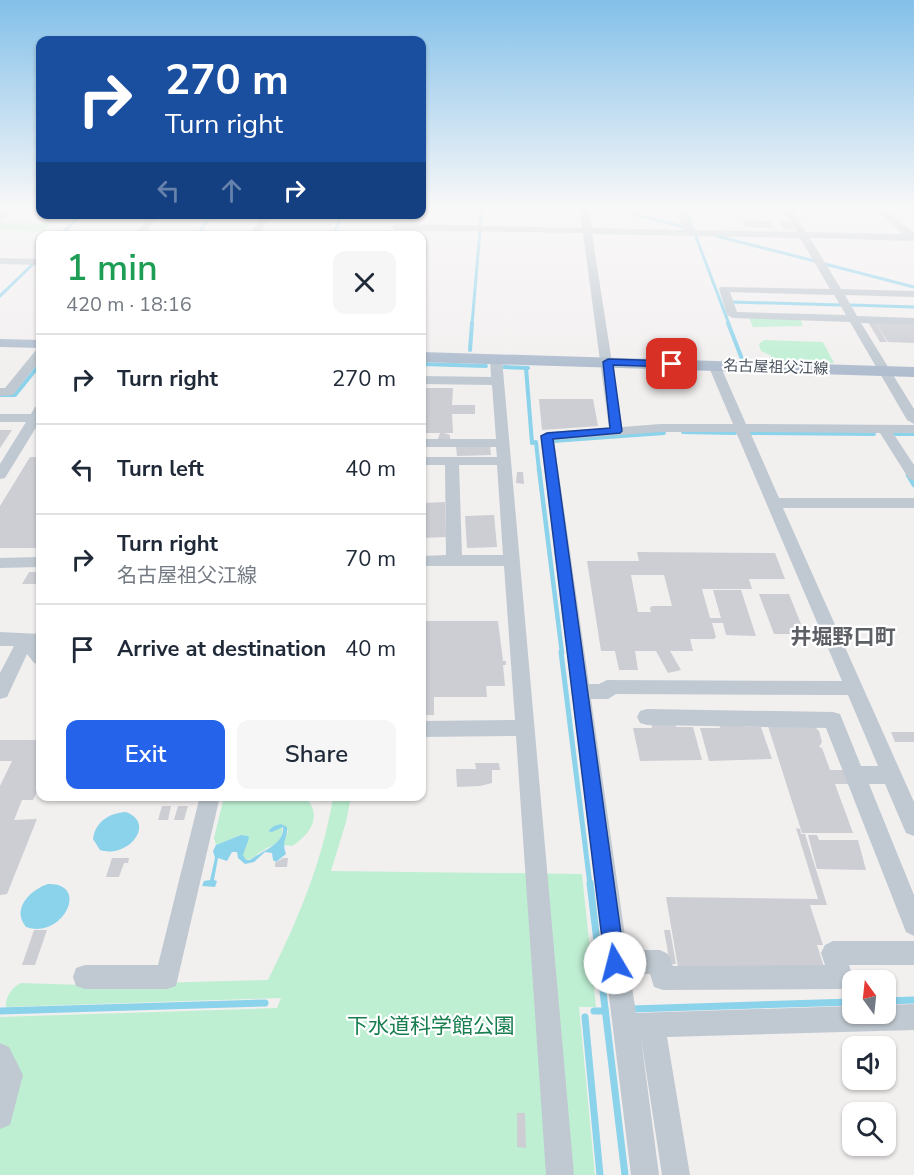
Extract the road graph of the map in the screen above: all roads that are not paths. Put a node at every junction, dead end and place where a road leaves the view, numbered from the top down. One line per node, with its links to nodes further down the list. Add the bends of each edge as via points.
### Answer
1 (593, 263): 12 (street)
2 (821, 263): 3 (street)
3 (838, 292): 4 (street); 5 (street); 5 (street, via 724,289 733,315)
4 (914, 294)
5 (854, 319): 6 (street); 14 (street)
6 (914, 321)
7 (0, 343): 8 (main road)
8 (36, 344)
9 (426, 357): 11 (main road, 名古屋祖父江線)
10 (36, 358): 18 (street, via 9,392)
11 (496, 358): 12 (main road, 名古屋祖父江線); 17 (street)
12 (608, 362): 13 (main road, 名古屋祖父江線); 26 (street)
13 (714, 365): 14 (main road, 名古屋祖父江線); 23 (street)
14 (886, 371): 15 (main road, 名古屋祖父江線); 22 (street)
15 (914, 372)
16 (426, 380): 17 (street)
17 (497, 381): 28 (street)
18 (0, 392)
19 (36, 414): 21 (street)
20 (36, 417): 32 (street)
21 (0, 418)
22 (914, 420)
23 (741, 428): 24 (street); 26 (street); 34 (street)
24 (884, 429): 25 (street); 31 (street)
25 (914, 429)
26 (616, 431): 45 (street, via 547,436)
27 (426, 443): 28 (street)
28 (503, 452): 30 (street); 38 (street)
29 (426, 461): 30 (street)
30 (452, 461): 37 (street)
31 (913, 472): 33 (street, via 898,470)
32 (0, 475)
33 (914, 496)
34 (774, 503): 35 (street); 43 (street)
35 (914, 503)
36 (426, 561): 37 (street)
37 (454, 561): 38 (street)
38 (512, 561): 47 (street)
39 (36, 562): 40 (street)
40 (0, 563)
41 (0, 639): 42 (street)
42 (33, 639): 44 (street)
43 (854, 688): 45 (street, via 607,687 608,692); 50 (street)
44 (0, 692)
45 (580, 692): 55 (street)
46 (648, 717): 49 (street, via 833,720)
47 (525, 728): 48 (street); 62 (street)
48 (426, 729)
49 (855, 775): 50 (street); 53 (street)
50 (892, 775): 52 (street)
51 (209, 801): 56 (street, via 167,977)
52 (914, 826)
53 (914, 924)
54 (914, 953): 55 (street, via 833,953 841,977 663,978 660,962)
55 (615, 963): 59 (street)
56 (85, 977)
57 (914, 1017): 58 (street)
58 (652, 1025): 59 (street); 64 (street)
59 (624, 1026): 63 (street)
60 (0, 1056): 61 (street, via 10,1075)
61 (0, 1115)
62 (560, 1175)
63 (645, 1175)
64 (676, 1175)

